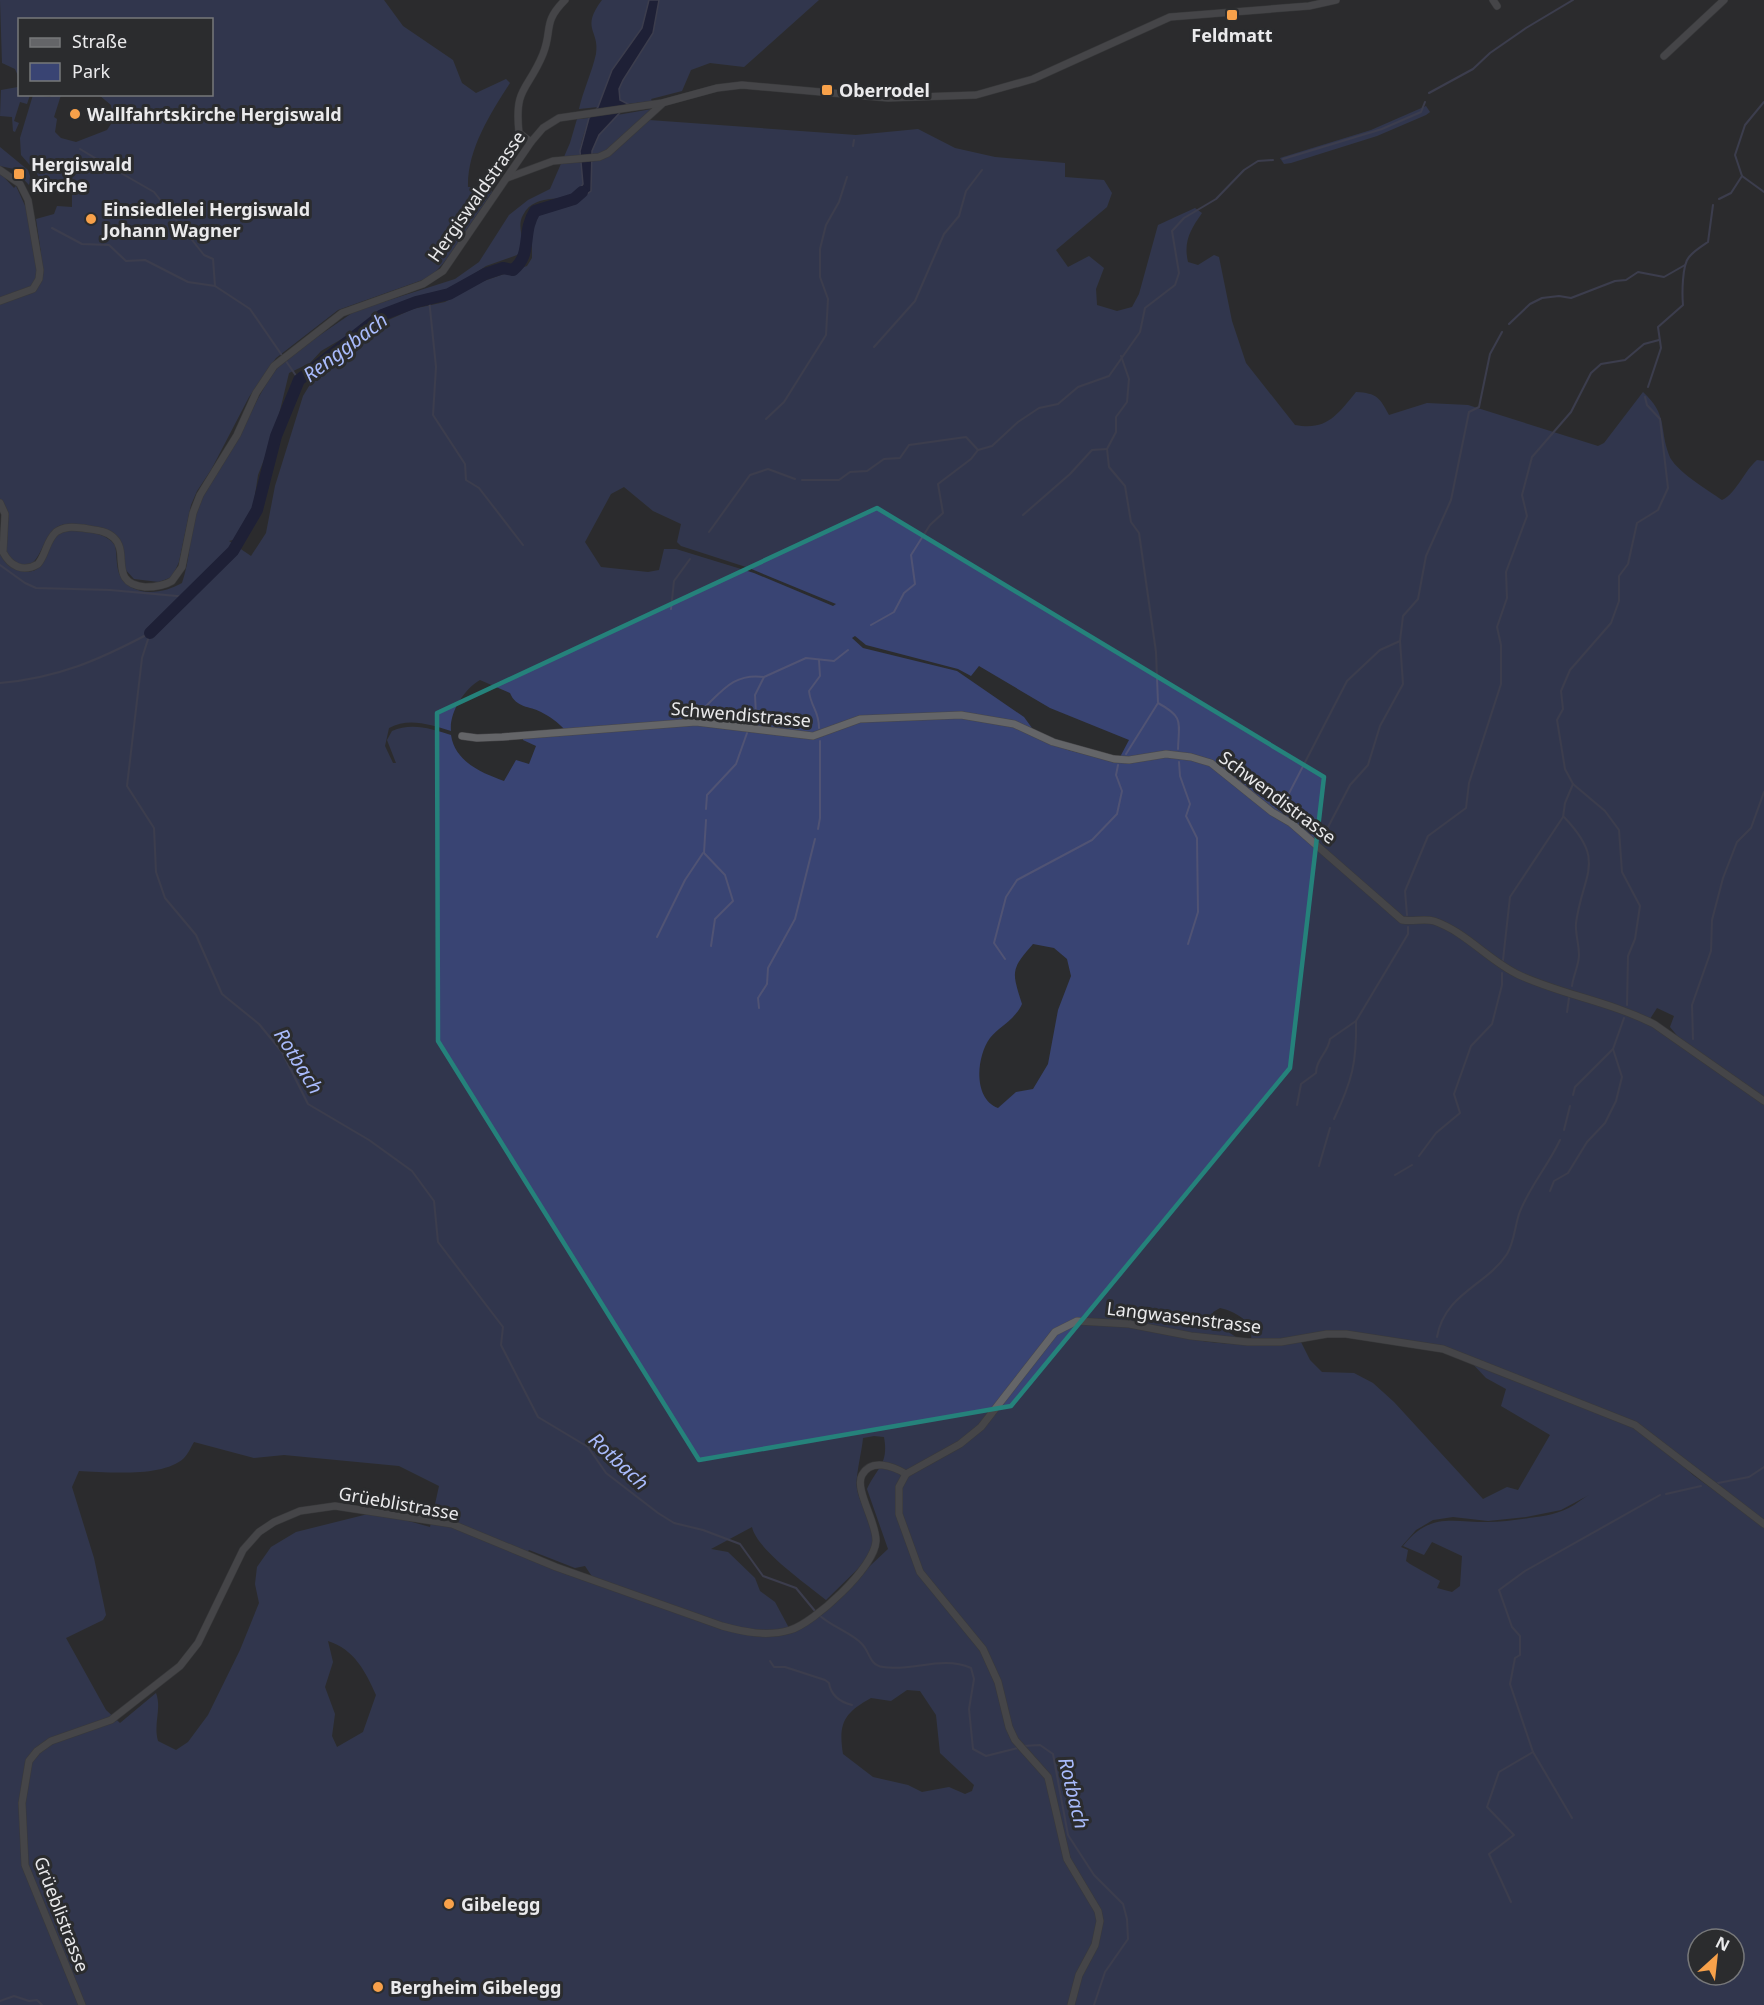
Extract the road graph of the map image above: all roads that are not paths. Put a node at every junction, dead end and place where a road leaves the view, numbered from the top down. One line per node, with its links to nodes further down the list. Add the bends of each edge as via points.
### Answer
1 (565, 0): 6 (street, via 549,19 544,51 522,88 519,133)
2 (1336, 0): 5 (street, Hergiswaldstrasse, via 1309,6 1170,17 1033,79 976,95 888,98 742,85)
3 (1724, 0): 4 (street)
4 (1664, 56)
5 (662, 103): 6 (street, Hergiswaldstrasse, via 559,118); 8 (street, via 608,153 535,166)
6 (531, 142): 8 (street, Hergiswaldstrasse)
7 (0, 170): 9 (street, via 26,194 40,275 33,289)
8 (507, 178): 10 (street, Hergiswaldstrasse, via 436,278 342,313 280,360 256,393 237,435 200,495 182,567 167,585 147,587 132,582 122,572 119,548 113,537 73,527 54,534 38,564 26,569 16,566 3,552 5,514)
9 (0, 301)
10 (0, 503)
11 (462, 736): 12 (street, Schwendistrasse, via 493,738 696,722 813,736 860,720 961,715 1014,724 1053,742 1114,759 1166,754 1211,763 1340,862 1359,884 1402,920 1435,922 1522,976 1635,1014)
12 (1764, 1101)
13 (906, 1474): 14 (street, Langwasenstrasse, via 960,1444 981,1427 1055,1332 1077,1322 1129,1324 1248,1342 1346,1334 1454,1352 1626,1421 1652,1436); 15 (street, Grüeblistrasse, via 886,1464 869,1467 861,1476 860,1486 875,1529 873,1556 842,1592 812,1618 780,1633 745,1632 556,1567 452,1524 335,1506 300,1511 274,1522 243,1550 198,1643 180,1666 111,1720 51,1742 29,1761 22,1803 25,1865); 16 (street, via 898,1487 899,1514 920,1572 983,1649 998,1682 1015,1740 1048,1777 1067,1859 1098,1911 1095,1946 1079,1975)
14 (1764, 1524)
15 (81, 2002)
16 (1071, 2005)

